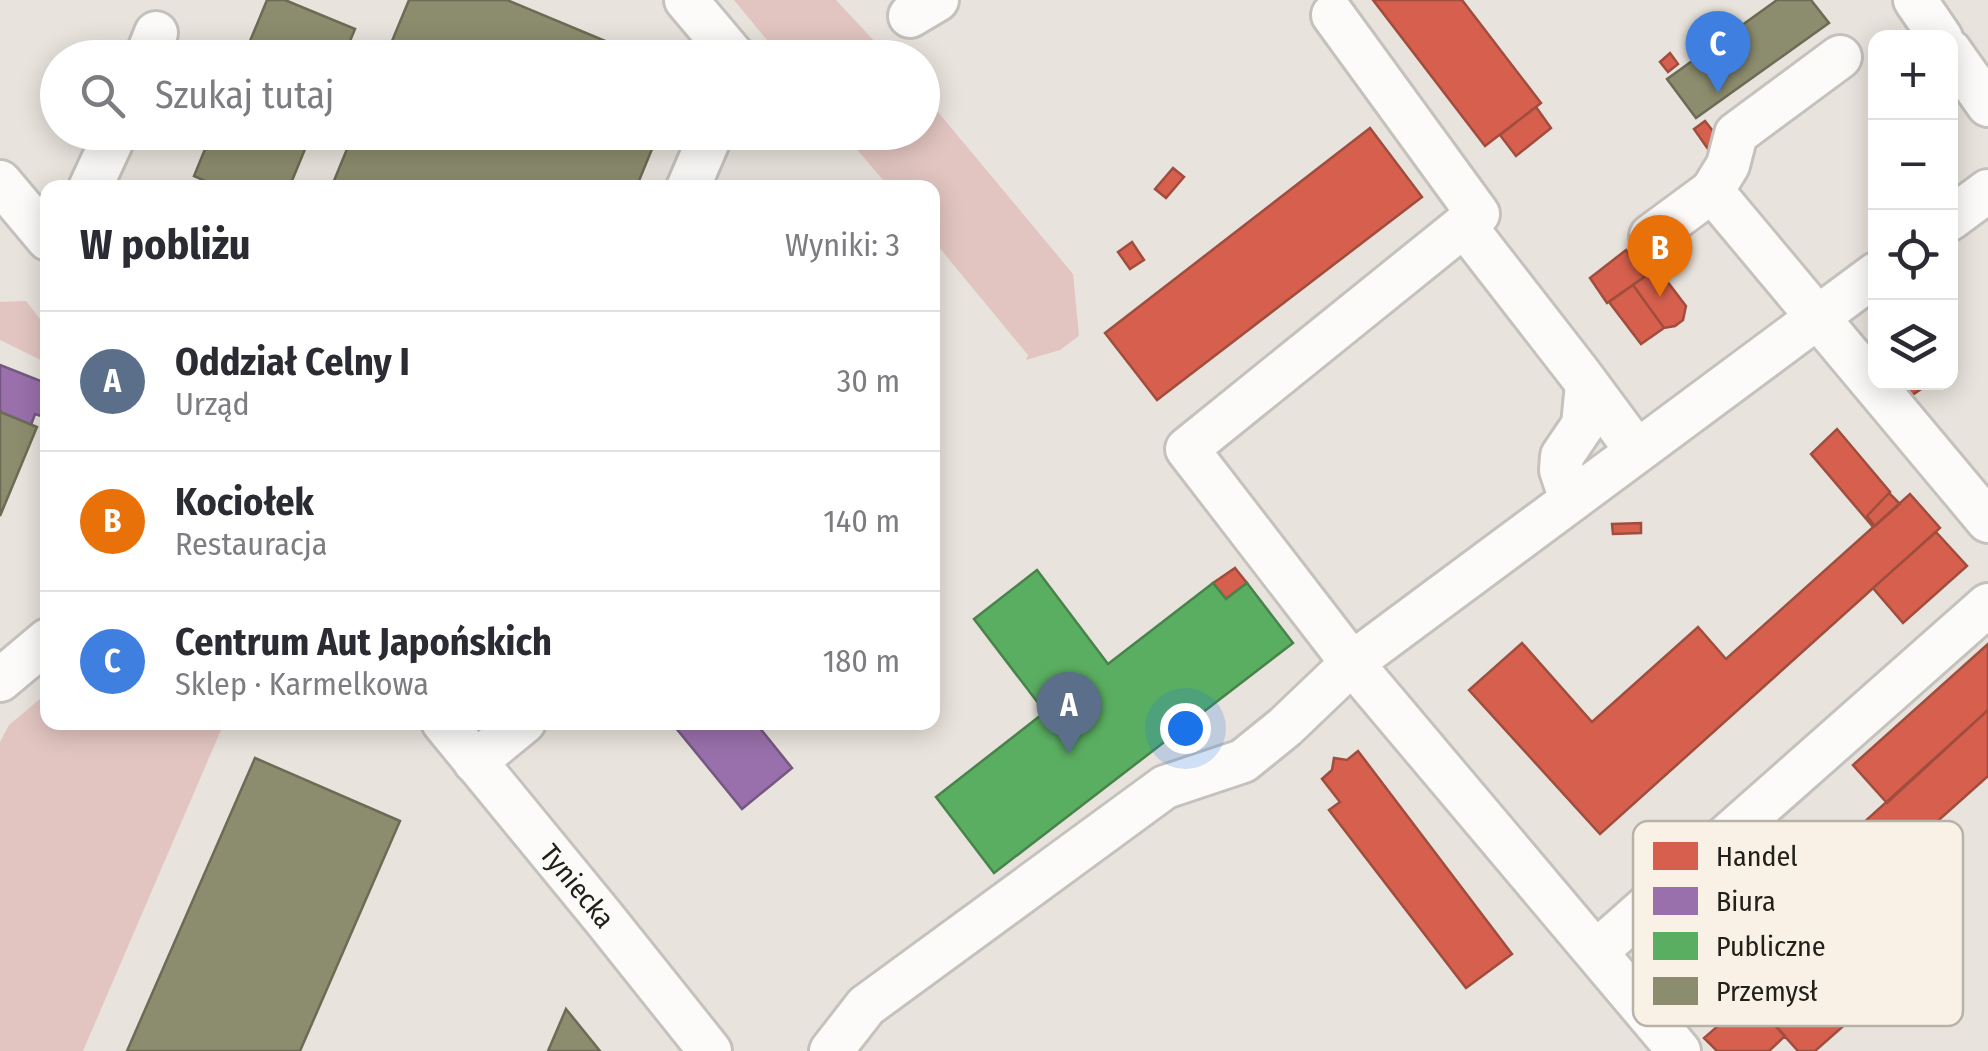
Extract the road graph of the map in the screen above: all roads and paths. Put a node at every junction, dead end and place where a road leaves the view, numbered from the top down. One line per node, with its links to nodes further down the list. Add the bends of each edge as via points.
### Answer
1 (686, 0): 5 (street)
2 (1914, 0): 4 (street)
3 (1333, 15): 17 (street, via 1478,214)
4 (1935, 30)
5 (720, 40)
6 (1840, 58): 15 (street, via 1736,134 1728,166)
7 (1958, 62): 8 (street)
8 (1988, 105)
9 (108, 150): 11 (street)
10 (704, 150): 12 (street)
11 (94, 180)
12 (691, 180)
13 (0, 182): 18 (street)
14 (1988, 190): 16 (street)
15 (1712, 191): 19 (street); 21 (street)
16 (1958, 213)
17 (1464, 225): 22 (street); 28 (street, via 1187,450)
18 (40, 230)
19 (1651, 236)
20 (1868, 280): 21 (street)
21 (1818, 317): 23 (street); 25 (street)
22 (1587, 384): 23 (street); 24 (street, via 1583,425 1562,456)
23 (1637, 452): 24 (street)
24 (1570, 500): 28 (street)
25 (1988, 522)
26 (1988, 606): 33 (street)
27 (40, 647): 29 (street)
28 (1352, 663): 35 (street); 39 (street, via 1243,760 1165,787 866,1006)
29 (0, 680)
30 (449, 730): 32 (street, Tyniecka)
31 (514, 730): 32 (street)
32 (475, 762): 38 (street, Tyniecka)
33 (1744, 821)
34 (1633, 918): 35 (street)
35 (1596, 951): 36 (street)
36 (1633, 996)
37 (1658, 1026): 40 (street)
38 (710, 1051)
39 (831, 1051)
40 (1679, 1051)

